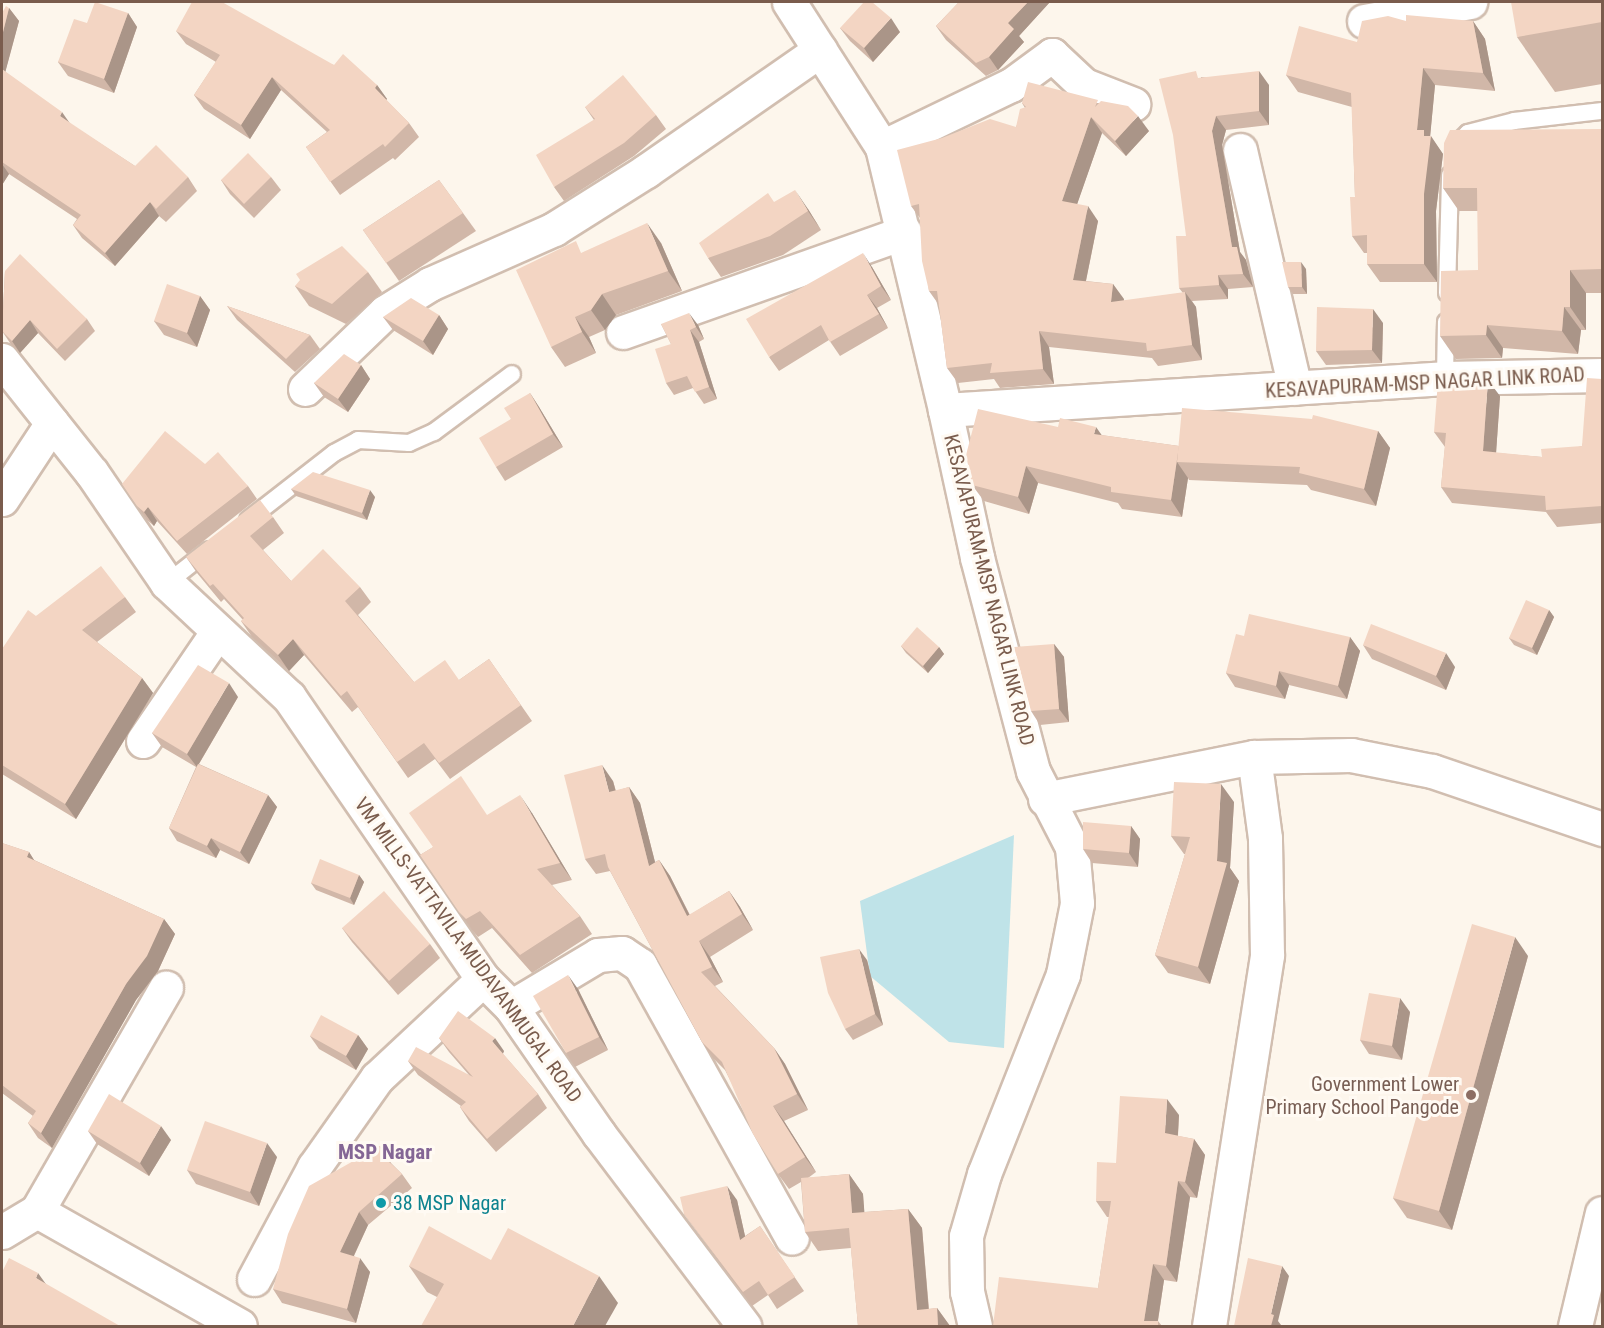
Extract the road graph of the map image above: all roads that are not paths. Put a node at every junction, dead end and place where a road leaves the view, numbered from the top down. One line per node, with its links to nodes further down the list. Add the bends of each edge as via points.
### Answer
1 (789, 2): 4 (street)
2 (1470, 2): 3 (street)
3 (1364, 21)
4 (820, 50): 7 (street); 16 (street, via 646,171 554,229 430,284 385,312)
5 (1133, 104): 7 (street, via 1084,85 1052,55 1011,85)
6 (1602, 111): 14 (lane, via 1514,121 1468,133 1459,143 1450,164)
7 (882, 147): 9 (street)
8 (1240, 150): 15 (street)
9 (905, 232): 10 (street); 17 (street)
10 (622, 332)
11 (2, 360): 18 (street, VM MILLS-VATTAVILA-MUDAVANMUGAL ROAD)
12 (512, 374): 20 (lane, via 434,432 409,442 358,440 334,453)
13 (1602, 375): 14 (street, KESAVAPURAM-MSP NAGAR LINK ROAD)
14 (1444, 378): 15 (street, KESAVAPURAM-MSP NAGAR LINK ROAD)
15 (1295, 388): 17 (street, KESAVAPURAM-MSP NAGAR LINK ROAD)
16 (305, 389)
17 (945, 410): 24 (street, KESAVAPURAM-MSP NAGAR LINK ROAD, via 977,557 1033,771)
18 (52, 423): 19 (street); 20 (street, VM MILLS-VATTAVILA-MUDAVANMUGAL ROAD)
19 (2, 499)
20 (167, 583): 21 (street, VM MILLS-VATTAVILA-MUDAVANMUGAL ROAD)
21 (218, 631): 22 (street); 26 (street, VM MILLS-VATTAVILA-MUDAVANMUGAL ROAD, via 289,697)
22 (143, 741)
23 (1254, 757): 24 (street); 25 (street, via 1351,754 1432,771); 37 (street, via 1265,838 1267,955)
24 (1045, 799): 36 (street, KESAVAPURAM-MSP NAGAR LINK ROAD, via 1071,847 1077,903 1063,974 984,1174 966,1236 967,1292)
25 (1602, 829)
26 (483, 979): 28 (street, VM MILLS-VATTAVILA-MUDAVANMUGAL ROAD); 33 (street, via 377,1078 314,1167)
27 (166, 988): 29 (street)
28 (511, 1007): 32 (street, via 598,955 622,953 640,965); 35 (street, VM MILLS-VATTAVILA-MUDAVANMUGAL ROAD, via 599,1134)
29 (37, 1211): 31 (street); 34 (street)
30 (1602, 1213): 38 (street)
31 (2, 1232)
32 (792, 1238)
33 (254, 1279)
34 (240, 1326)
35 (744, 1326)
36 (975, 1326)
37 (1209, 1326)
38 (1575, 1326)

